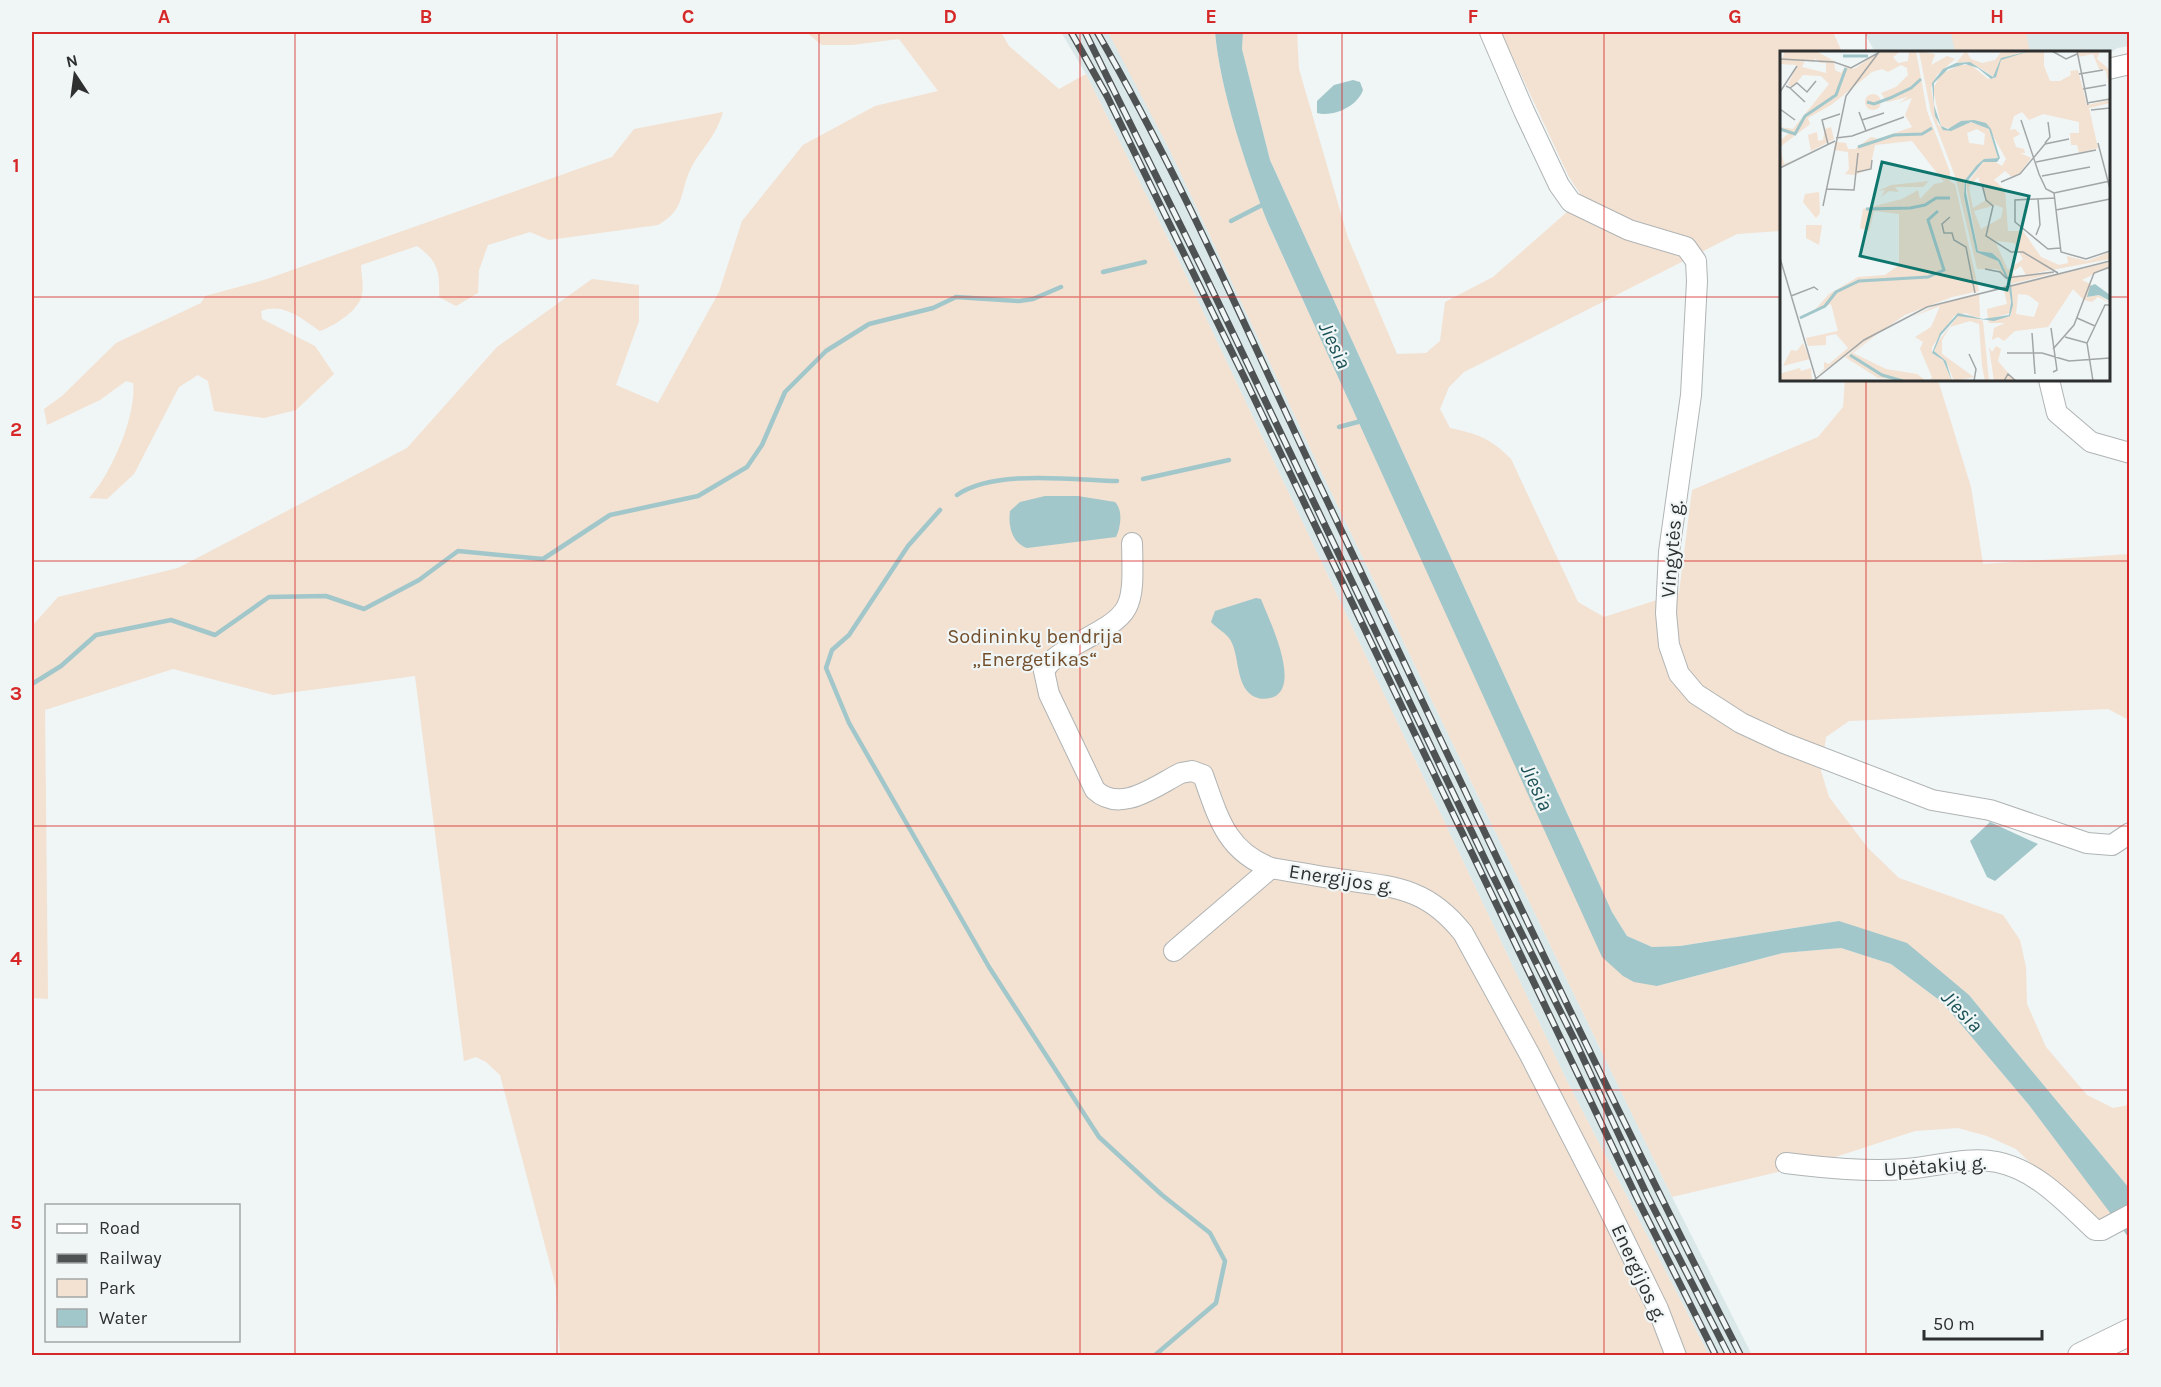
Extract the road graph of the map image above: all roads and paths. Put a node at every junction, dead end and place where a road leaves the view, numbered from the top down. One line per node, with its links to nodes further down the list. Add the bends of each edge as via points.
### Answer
1 (1490, 32): 7 (street, Vingytės g., via 1559,186 1570,202 1629,230 1686,247 1696,261 1691,395 1669,552 1666,613 1669,645 1679,674 1696,694 1741,723 1932,800 1990,810 2087,843 2112,844)
2 (2130, 64): 3 (street)
3 (2110, 69)
4 (2049, 381): 5 (street, via 2057,413 2091,442)
5 (2130, 453)
6 (1132, 543): 8 (street, Energijos g., via 1133,590 1128,606 1111,625 1047,664 1044,671 1049,694 1095,790 1103,797 1119,801 1181,773 1203,775 1229,839 1256,862)
7 (2130, 833)
8 (1271, 868): 9 (street); 14 (street, Energijos g., via 1410,891 1451,918 1463,933 1551,1095 1658,1309)
9 (1174, 951)
10 (1786, 1163): 11 (street, Upėtakių g., via 1875,1170 1965,1161 1998,1162 2029,1175 2057,1194 2095,1230 2112,1226)
11 (2130, 1215)
12 (2130, 1332): 13 (main road)
13 (2090, 1351)
14 (1676, 1356)

